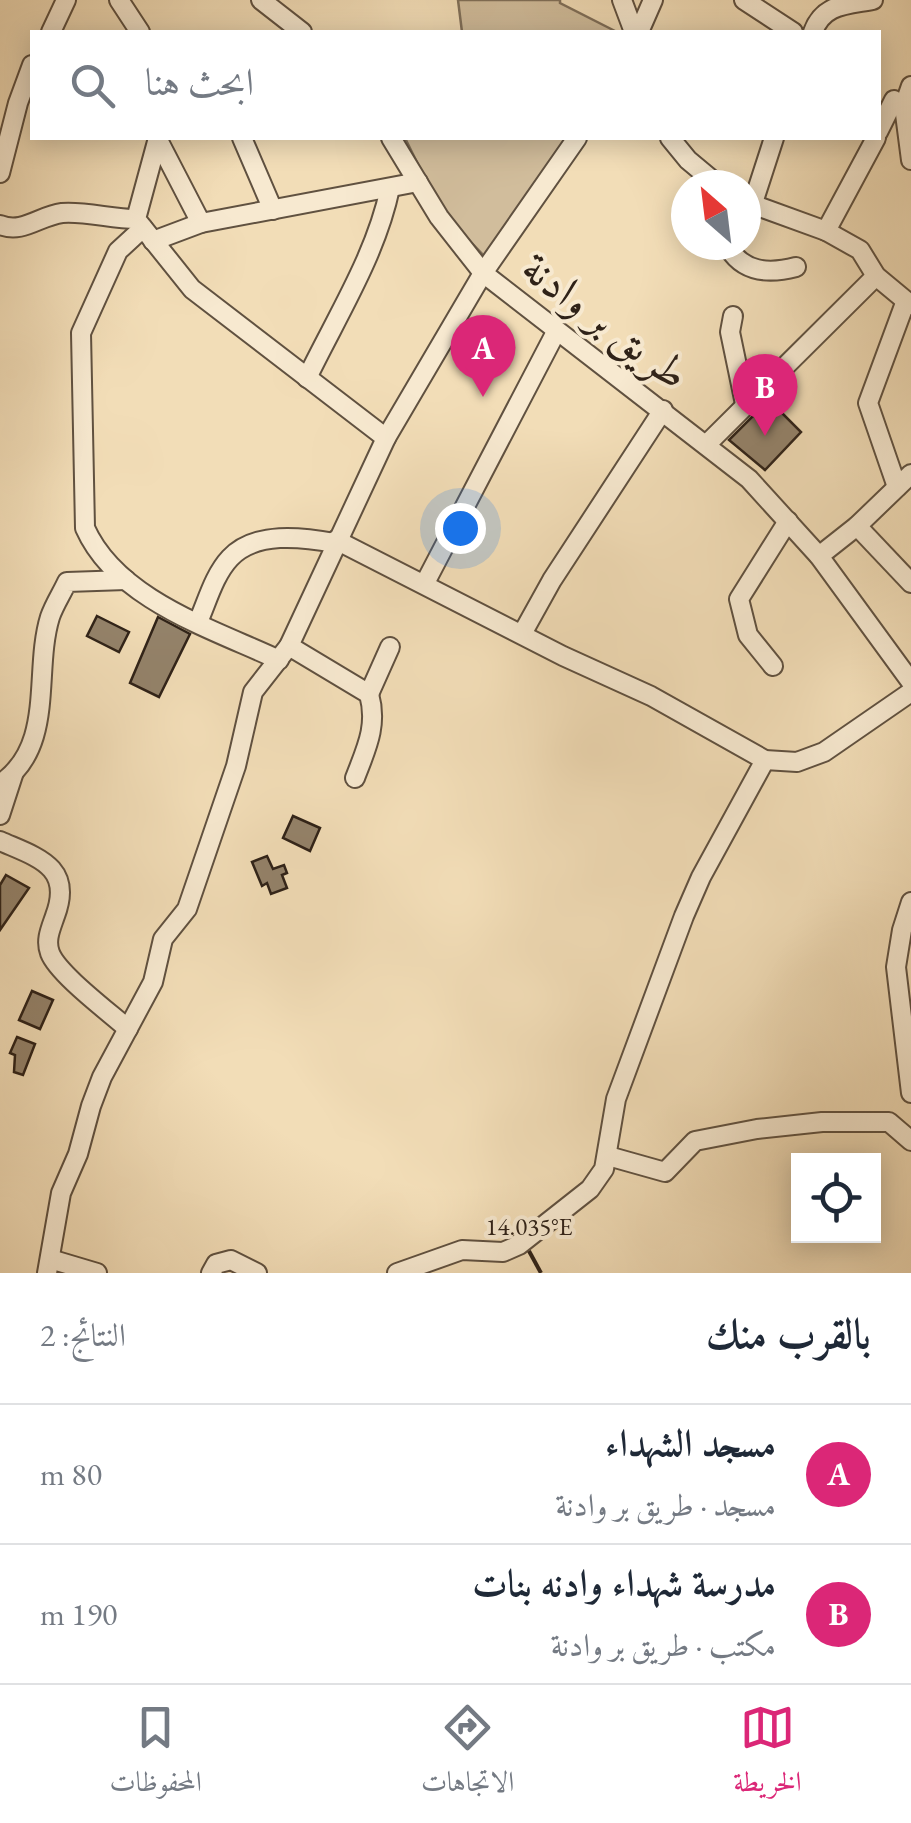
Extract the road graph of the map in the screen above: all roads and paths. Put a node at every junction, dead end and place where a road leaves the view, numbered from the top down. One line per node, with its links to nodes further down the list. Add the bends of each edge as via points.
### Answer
1 (66, 0): 8 (street)
2 (120, 0): 9 (street)
3 (261, 0): 10 (street)
4 (622, 0): 11 (street)
5 (652, 0): 12 (street)
6 (744, 0): 13 (street)
7 (872, 0): 14 (street, via 832,7)
8 (52, 30)
9 (139, 30)
10 (299, 30)
11 (635, 30)
12 (637, 30)
13 (790, 30)
14 (814, 30)
15 (30, 71): 30 (street)
16 (911, 86): 17 (street)
17 (892, 99): 18 (street); 27 (street)
18 (881, 125)
19 (158, 140): 37 (street)
20 (159, 140): 35 (street)
21 (243, 140): 34 (street)
22 (392, 140): 31 (street, طريق بر وادنة)
23 (576, 140): 41 (street)
24 (672, 140): 28 (street)
25 (773, 140): 29 (street)
26 (874, 140): 38 (street)
27 (911, 160)
28 (700, 170)
29 (761, 172)
30 (0, 173)
31 (418, 182): 32 (street); 41 (street, طريق بر وادنة)
32 (390, 188): 34 (street); 46 (street, via 373,244)
33 (761, 208): 38 (street)
34 (272, 210): 35 (street)
35 (200, 223): 37 (street)
36 (0, 226): 37 (street, via 14,230 66,212)
37 (144, 229): 46 (street, via 192,289); 56 (street, via 116,255 84,320 80,346 85,528)
38 (826, 231): 42 (street, via 860,250)
39 (740, 260): 40 (street, via 776,272)
40 (796, 267)
41 (483, 273): 45 (street, طريق بر وادنة); 49 (street)
42 (876, 276): 43 (street); 47 (street)
43 (908, 304): 51 (street, via 868,403)
44 (733, 316): 47 (street, via 730,332)
45 (556, 332): 48 (street, طريق بر وادنة); 57 (street)
46 (307, 378): 49 (street)
47 (745, 404): 50 (street)
48 (663, 410): 50 (street, طريق بر وادنة); 60 (street)
49 (386, 438): 54 (street)
50 (707, 444): 52 (street, طريق بر وادنة)
51 (904, 480): 53 (street)
52 (788, 521): 55 (street, طريق بر وادنة); 63 (street, via 738,599 748,635)
53 (857, 526): 55 (street); 58 (street)
54 (336, 541): 57 (street); 59 (street, via 274,538 244,548 220,571); 62 (street)
55 (819, 556): 64 (street, طريق بر وادنة)
56 (126, 580): 59 (street); 69 (street, via 67,582 50,618 37,726)
57 (425, 583): 60 (street)
58 (911, 583)
59 (198, 622): 62 (street)
60 (522, 634): 67 (street)
61 (390, 647): 66 (street)
62 (284, 653): 66 (street); 73 (street, via 253,692 236,766 187,910 163,939 152,982)
63 (773, 666)
64 (911, 682)
65 (911, 692): 67 (street, via 824,752 797,762)
66 (369, 694): 68 (street, via 373,730)
67 (766, 760): 76 (street, via 684,916 616,1099)
68 (355, 778)
69 (6, 779): 70 (street)
70 (0, 815)
71 (0, 841): 73 (street, via 48,862 56,873 60,889 48,947 54,962)
72 (911, 902): 74 (street, via 896,966)
73 (128, 1029): 77 (street, via 102,1076 65,1180)
74 (911, 1093)
75 (911, 1141): 76 (street, via 889,1122 822,1122 695,1141 665,1172)
76 (608, 1156): 81 (street, via 590,1189 519,1245 503,1252 462,1250)
77 (49, 1266): 78 (street)
78 (97, 1273)
79 (211, 1273): 80 (street, via 230,1260)
80 (257, 1273)
81 (397, 1273)

